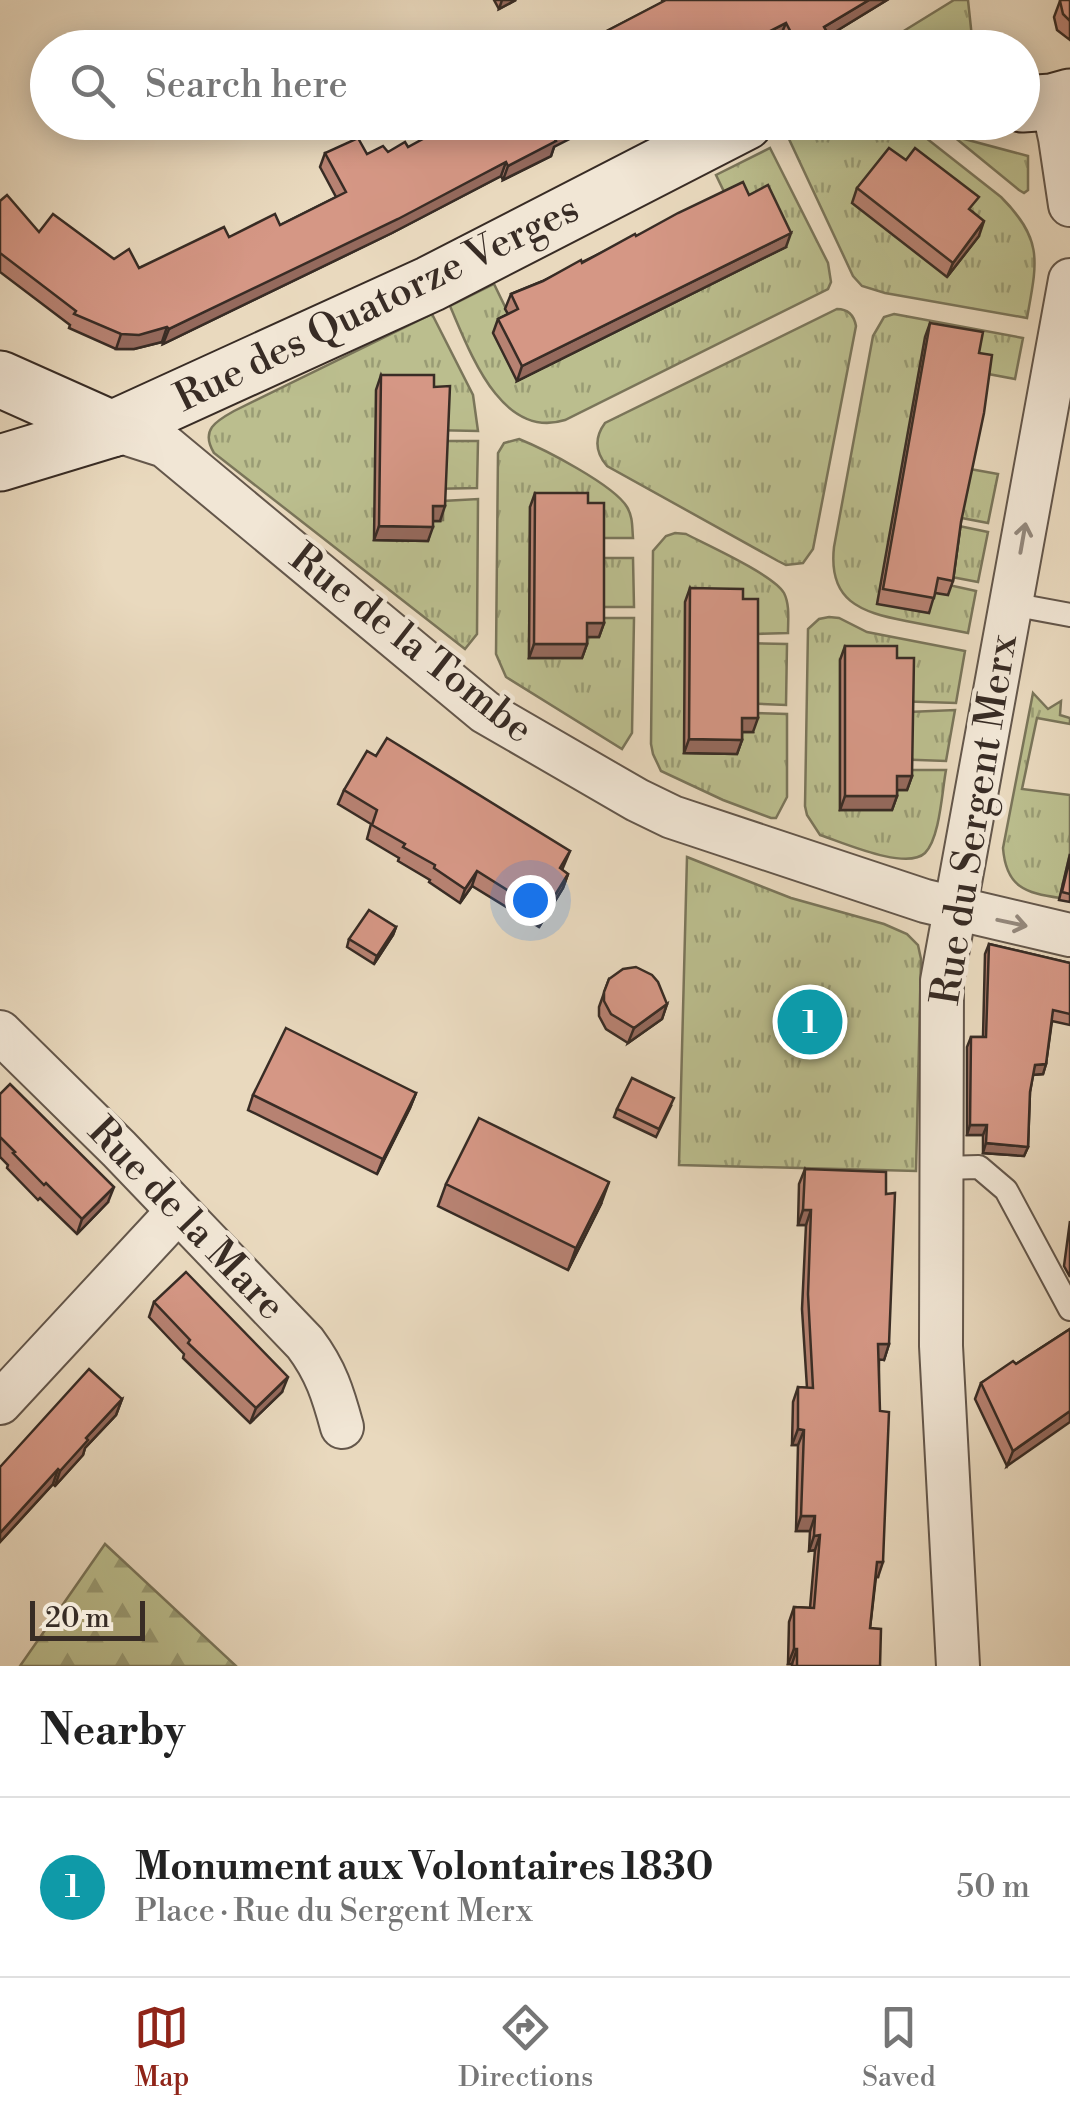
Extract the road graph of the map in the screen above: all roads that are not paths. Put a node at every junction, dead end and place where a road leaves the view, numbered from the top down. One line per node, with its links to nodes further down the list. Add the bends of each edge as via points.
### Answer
1 (1048, 101): 3 (street)
2 (710, 140): 7 (street, Rue des Quatorze Verges, via 430,284)
3 (1069, 195): 4 (street)
4 (1070, 204)
5 (1070, 280): 9 (street, Rue du Sergent Merx, one-way to 5)
6 (0, 379): 7 (street)
7 (112, 429): 8 (street, Rue des Quatorze Verges); 11 (street, Rue de la Tombe, via 165,446 485,712 637,800 725,836)
8 (0, 464)
9 (1011, 604): 10 (lane); 11 (street, Rue du Sergent Merx)
10 (1070, 615)
11 (955, 910): 12 (street, Rue de la Tombe, one-way to 12); 14 (street, Rue du Sergent Merx, via 942,981)
12 (1070, 935)
13 (0, 1032): 15 (street, Rue de la Mare)
14 (943, 1168): 16 (lane, via 980,1167 1006,1190); 19 (street, Rue du Sergent Merx, via 941,1346)
15 (178, 1211): 17 (street); 18 (street, Rue de la Mare, via 323,1366)
16 (1070, 1309)
17 (0, 1403)
18 (342, 1427)
19 (958, 1666)

